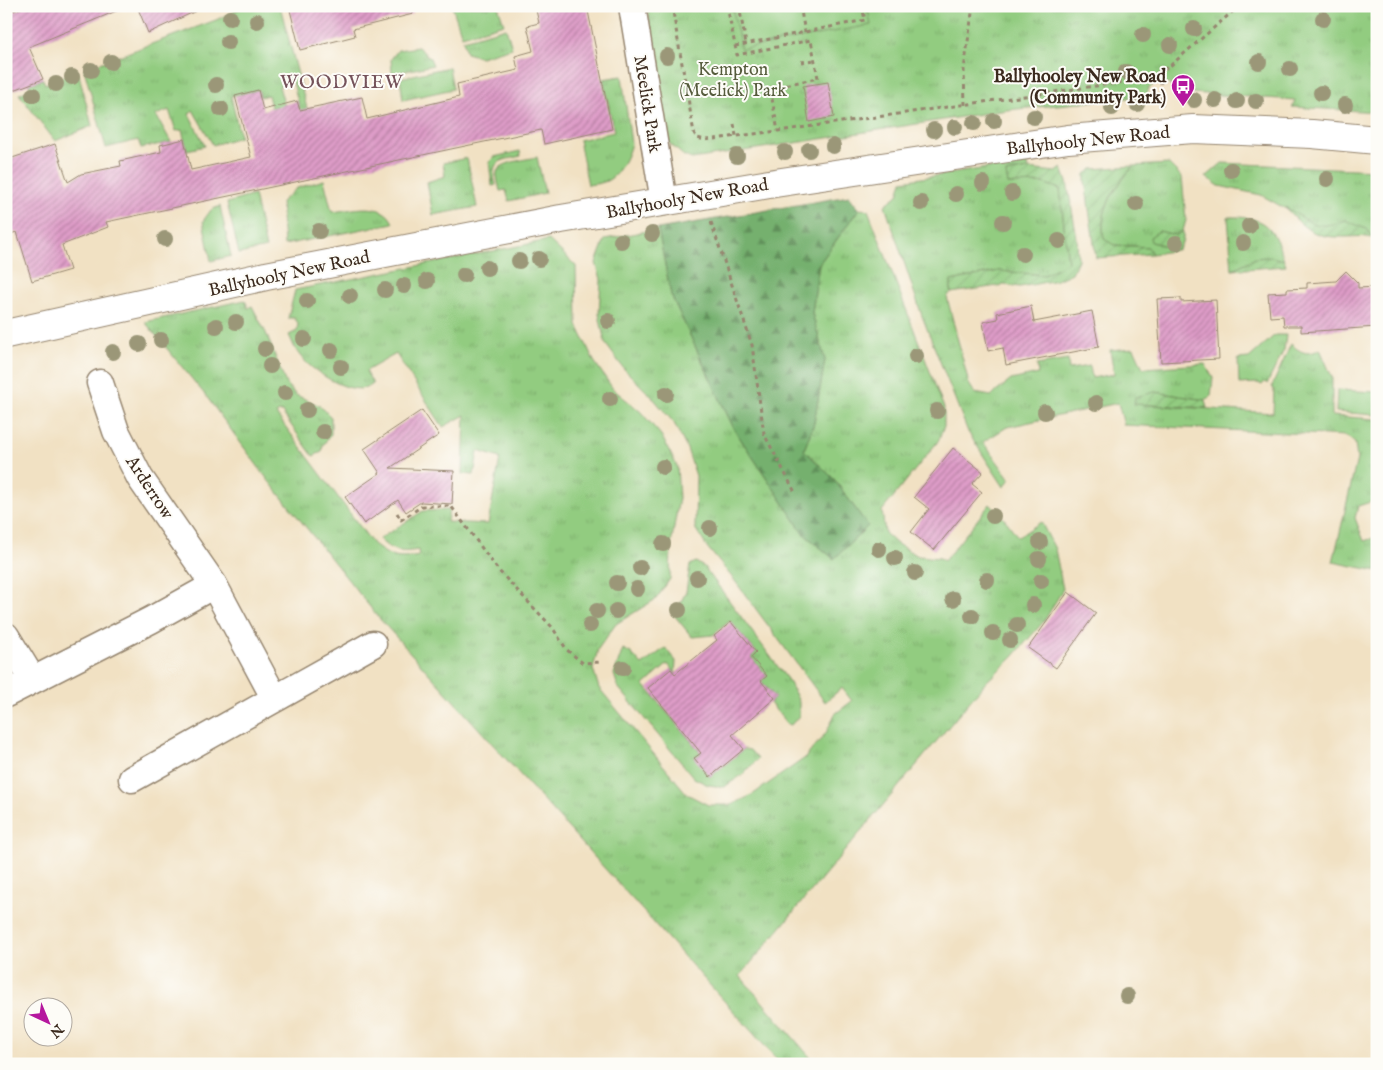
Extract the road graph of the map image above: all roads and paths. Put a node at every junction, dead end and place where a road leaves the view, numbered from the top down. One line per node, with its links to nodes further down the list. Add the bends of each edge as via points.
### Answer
1 (632, 6): 21 (street, Meelick Park)
2 (672, 6): 19 (path, via 694,133 705,140)
3 (726, 6): 11 (path)
4 (739, 6): 10 (path)
5 (800, 6): 9 (path)
6 (862, 6): 9 (path, via 865,20)
7 (973, 6): 16 (path, via 964,70)
8 (1239, 6): 14 (path)
9 (805, 32): 10 (path)
10 (746, 44): 11 (path)
11 (735, 46): 12 (path, via 737,55 811,40)
12 (814, 60): 13 (path); 18 (path, via 818,78 770,88)
13 (801, 62)
14 (1160, 72): 15 (path); 16 (path, via 1131,81)
15 (1160, 82)
16 (965, 104): 18 (path)
17 (734, 124): 19 (path)
18 (778, 131): 19 (path)
19 (736, 136)
20 (1377, 140): 21 (main road, Ballyhooly New Road, via 1252,130 1164,130 1068,139)
21 (664, 202): 23 (main road, Ballyhooly New Road, via 266,276)
22 (710, 218): 25 (path, via 752,345 764,434)
23 (6, 334)
24 (100, 383): 27 (street, Arderrow, via 116,431 140,478)
25 (796, 494)
26 (397, 513): 30 (path, via 401,520 422,506 451,506 498,570 552,627 567,650 583,663)
27 (214, 585): 31 (street); 33 (street, Arderrow)
28 (6, 636): 31 (street)
29 (373, 644): 33 (street)
30 (601, 662)
31 (33, 680): 32 (street)
32 (6, 694)
33 (275, 699): 34 (street)
34 (132, 779)

